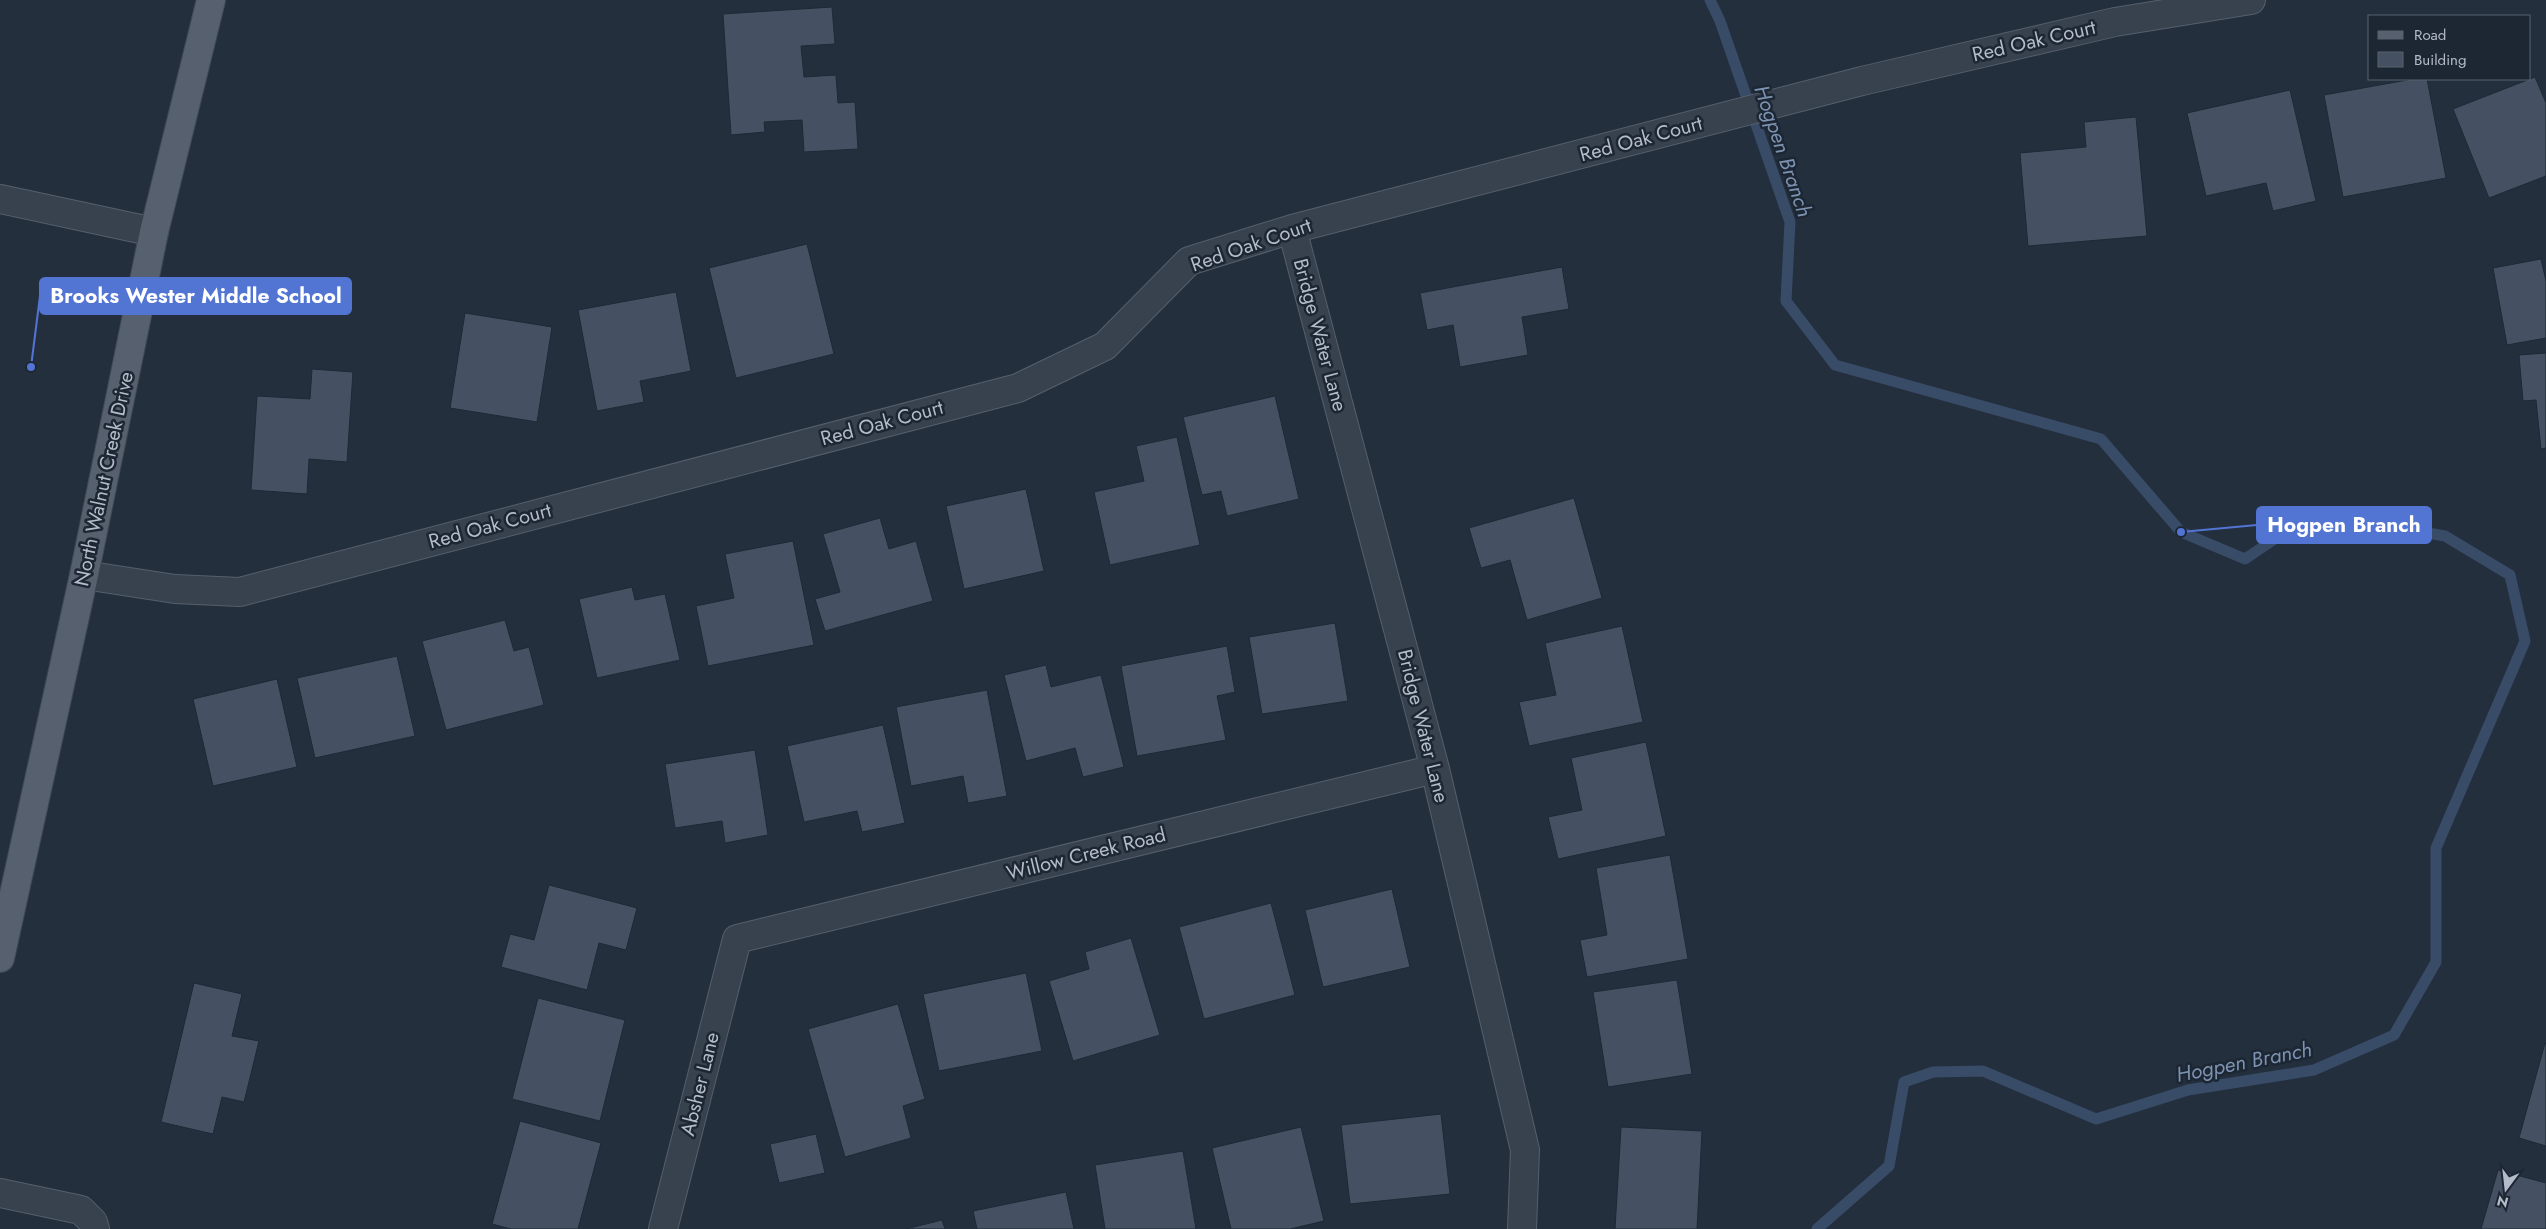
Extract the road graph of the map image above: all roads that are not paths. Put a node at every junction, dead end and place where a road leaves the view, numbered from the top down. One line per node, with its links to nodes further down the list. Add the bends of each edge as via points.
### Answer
1 (211, 0): 6 (main road, North Walnut Creek Drive)
2 (2251, 0): 3 (street, Red Oak Court)
3 (2112, 11): 5 (street, Red Oak Court, via 1862,81)
4 (0, 199): 6 (street)
5 (1292, 229): 7 (street, Red Oak Court, via 1189,261 1105,346 1018,388 240,592 175,589); 8 (street, Bridge Water Lane)
6 (154, 232): 7 (main road, North Walnut Creek Drive)
7 (84, 575): 10 (main road, North Walnut Creek Drive)
8 (1435, 769): 9 (street, Willow Creek Road); 14 (street, Bridge Water Lane, via 1525,1150)
9 (737, 939): 13 (street, Absher Lane)
10 (0, 958)
11 (0, 1193): 12 (street, via 81,1210 93,1222)
12 (95, 1229)
13 (663, 1229)
14 (1522, 1229)

